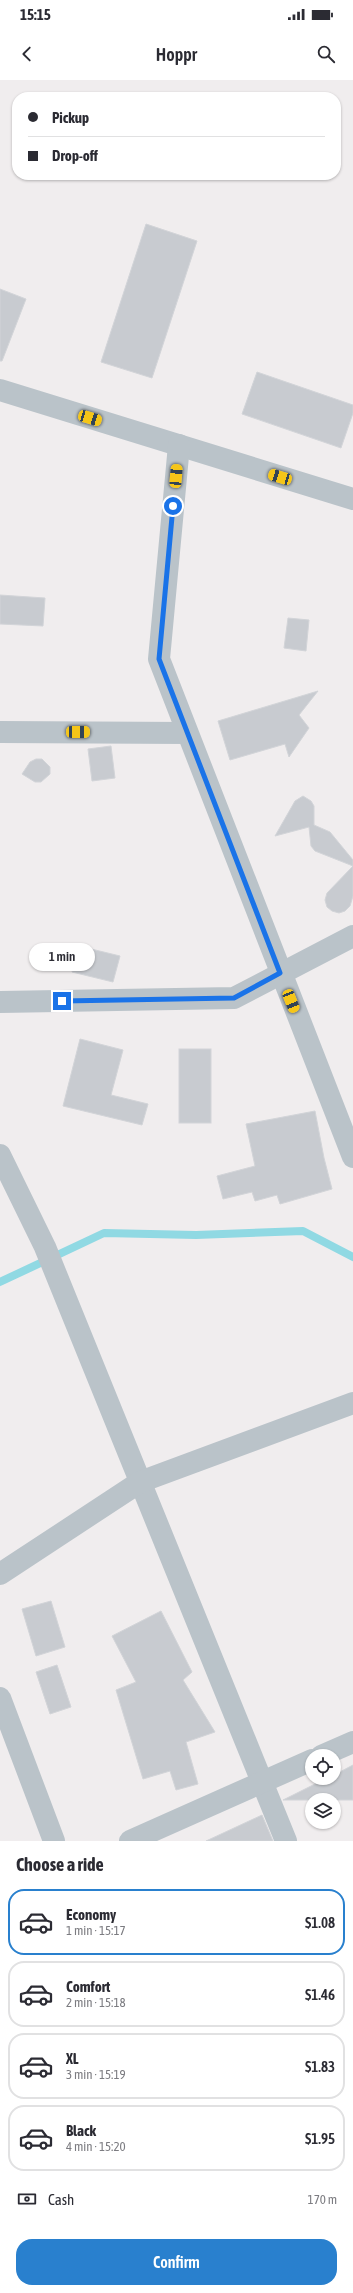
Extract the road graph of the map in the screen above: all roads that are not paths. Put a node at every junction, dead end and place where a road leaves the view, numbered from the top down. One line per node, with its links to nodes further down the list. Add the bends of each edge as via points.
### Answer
1 (0, 390): 2 (street)
2 (179, 445): 3 (street); 5 (street, via 159,659)
3 (353, 499)
4 (0, 732): 5 (street)
5 (187, 733): 7 (street)
6 (353, 936): 7 (street)
7 (280, 973): 8 (street, via 234,998); 10 (street)
8 (0, 1002)
9 (0, 1155): 12 (street, via 45,1247)
10 (353, 1157)
11 (353, 1403): 12 (street)
12 (140, 1482): 13 (street); 18 (street)
13 (0, 1574)
14 (0, 1698): 19 (street)
15 (353, 1742): 16 (street)
16 (337, 1749)
17 (305, 1763): 18 (street)
18 (262, 1782): 20 (street); 21 (street)
19 (54, 1841)
20 (130, 1841)
21 (286, 1841)

